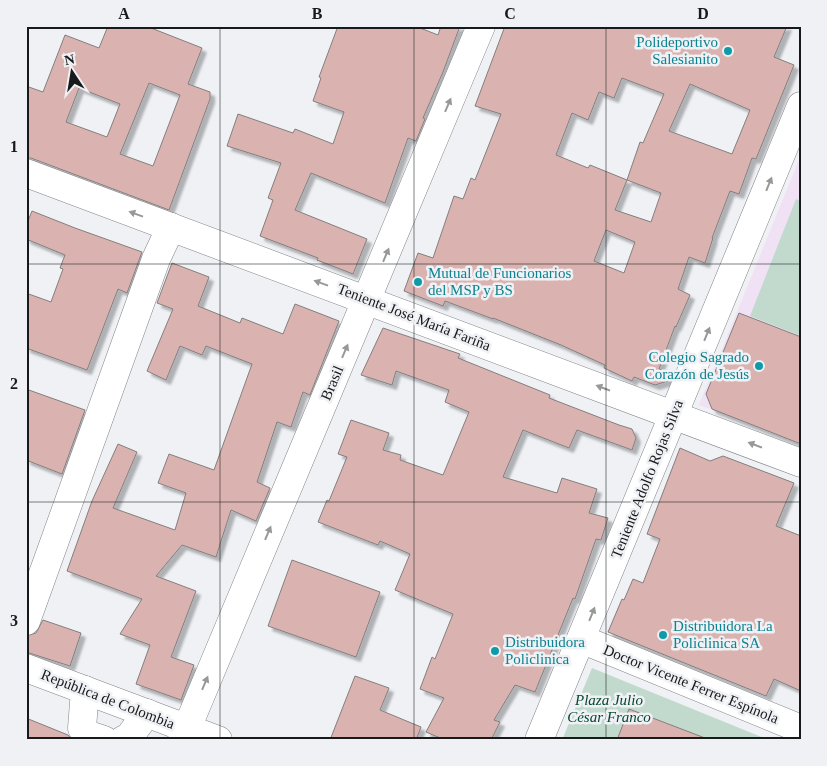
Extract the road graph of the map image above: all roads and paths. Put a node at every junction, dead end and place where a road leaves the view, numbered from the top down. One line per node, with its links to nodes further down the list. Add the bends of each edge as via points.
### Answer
1 (481, 26): 5 (street, Brasil, one-way to 1)
2 (801, 106): 6 (street, Teniente Adolfo Rojas Silva, one-way to 2)
3 (26, 173): 4 (street, Teniente José María Fariña, one-way to 3)
4 (171, 227): 5 (street, Teniente José María Fariña, one-way to 4); 8 (street, via 156,259)
5 (367, 300): 6 (street, Teniente José María Fariña, one-way to 5); 14 (street, Brasil, one-way to 5)
6 (674, 415): 7 (street, Teniente José María Fariña, one-way to 6); 9 (street, Teniente Adolfo Rojas Silva, one-way to 6)
7 (801, 462)
8 (26, 621)
9 (581, 639): 13 (street, Doctor Vicente Ferrer Espínola); 18 (street, Teniente Adolfo Rojas Silva)
10 (26, 668): 11 (street, República de Colombia)
11 (85, 690): 12 (street, República de Colombia); 15 (street, via 82,728 89,735)
12 (147, 713): 14 (street, República de Colombia); 16 (street)
13 (801, 729)
14 (184, 734): 17 (street, República de Colombia)
15 (104, 740)
16 (124, 740)
17 (218, 740)
18 (539, 740)

